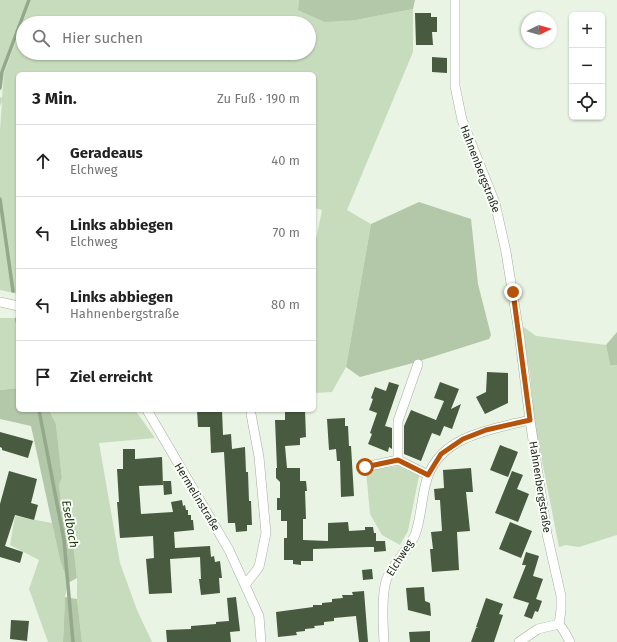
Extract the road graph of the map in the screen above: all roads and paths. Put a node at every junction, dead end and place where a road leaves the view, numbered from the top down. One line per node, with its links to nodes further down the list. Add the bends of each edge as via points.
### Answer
1 (455, 0): 7 (street, Hahnenbergstraße, via 455,86 462,120 495,203 504,242)
2 (0, 302): 3 (street)
3 (16, 306)
4 (418, 364): 8 (street, via 398,421)
5 (147, 412): 11 (street, Hermelinstraße, via 229,550)
6 (251, 414): 11 (street, via 259,457 266,533 259,567)
7 (530, 420): 10 (street, Elchweg, via 486,430 463,439 441,454); 12 (street, Hahnenbergstraße, via 546,534 561,596)
8 (398, 460): 9 (street); 10 (street)
9 (365, 467)
10 (428, 475): 14 (street, Elchweg, via 414,536 387,578 383,605)
11 (245, 585): 13 (street, Hermelinstraße, via 259,616)
12 (558, 624): 15 (street, via 538,629); 16 (street)
13 (261, 642)
14 (384, 642)
15 (519, 642)
16 (570, 642)

